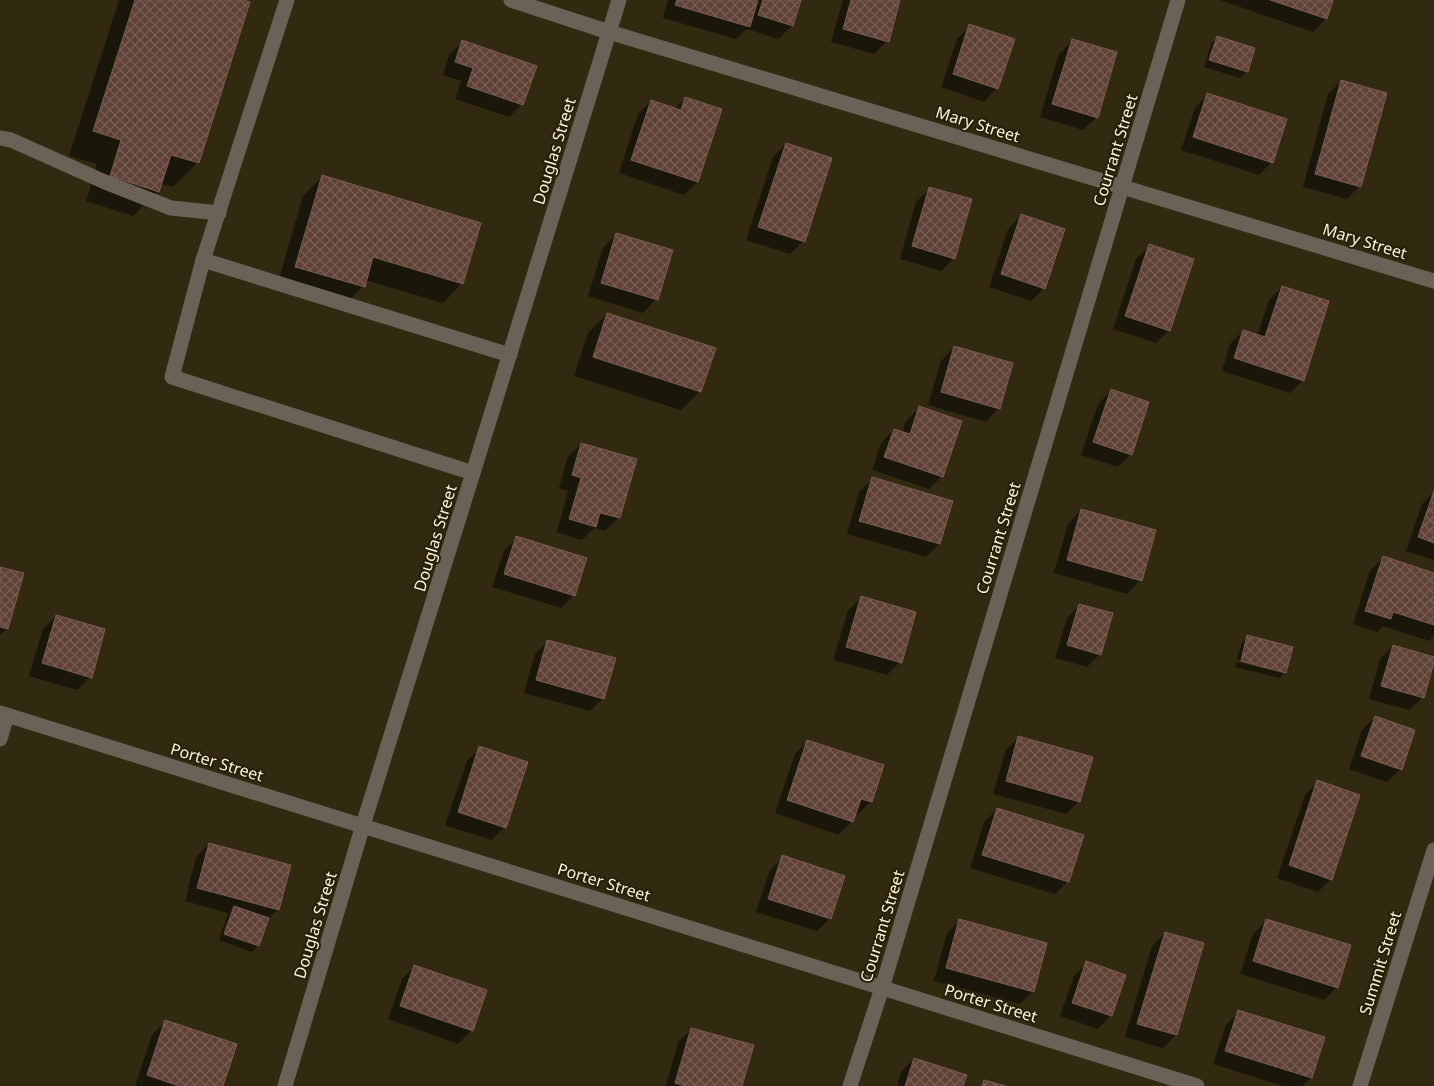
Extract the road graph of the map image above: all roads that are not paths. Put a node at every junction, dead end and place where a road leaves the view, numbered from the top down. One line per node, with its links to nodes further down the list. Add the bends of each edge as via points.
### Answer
1 (287, 0): 8 (street)
2 (511, 0): 5 (street, Mary Street)
3 (619, 0): 5 (street, Douglas Street)
4 (1178, 0): 7 (street, Courrant Street)
5 (609, 32): 7 (street, Mary Street); 11 (street, Douglas Street)
6 (0, 138): 8 (street, via 171,208)
7 (1122, 186): 10 (street, Mary Street); 17 (street, Courrant Street)
8 (218, 213): 9 (street)
9 (204, 260): 11 (street); 12 (street, via 172,377)
10 (1434, 281)
11 (510, 355): 12 (street, Douglas Street)
12 (474, 473): 15 (street, Douglas Street)
13 (4, 714): 14 (street); 15 (street, Porter Street)
14 (0, 739)
15 (363, 825): 17 (street, Porter Street); 18 (street, Douglas Street)
16 (1434, 850): 21 (street, Summit Street)
17 (882, 988): 19 (street, Courrant Street); 20 (street, Porter Street)
18 (285, 1086)
19 (850, 1086)
20 (1198, 1086)
21 (1360, 1086)

